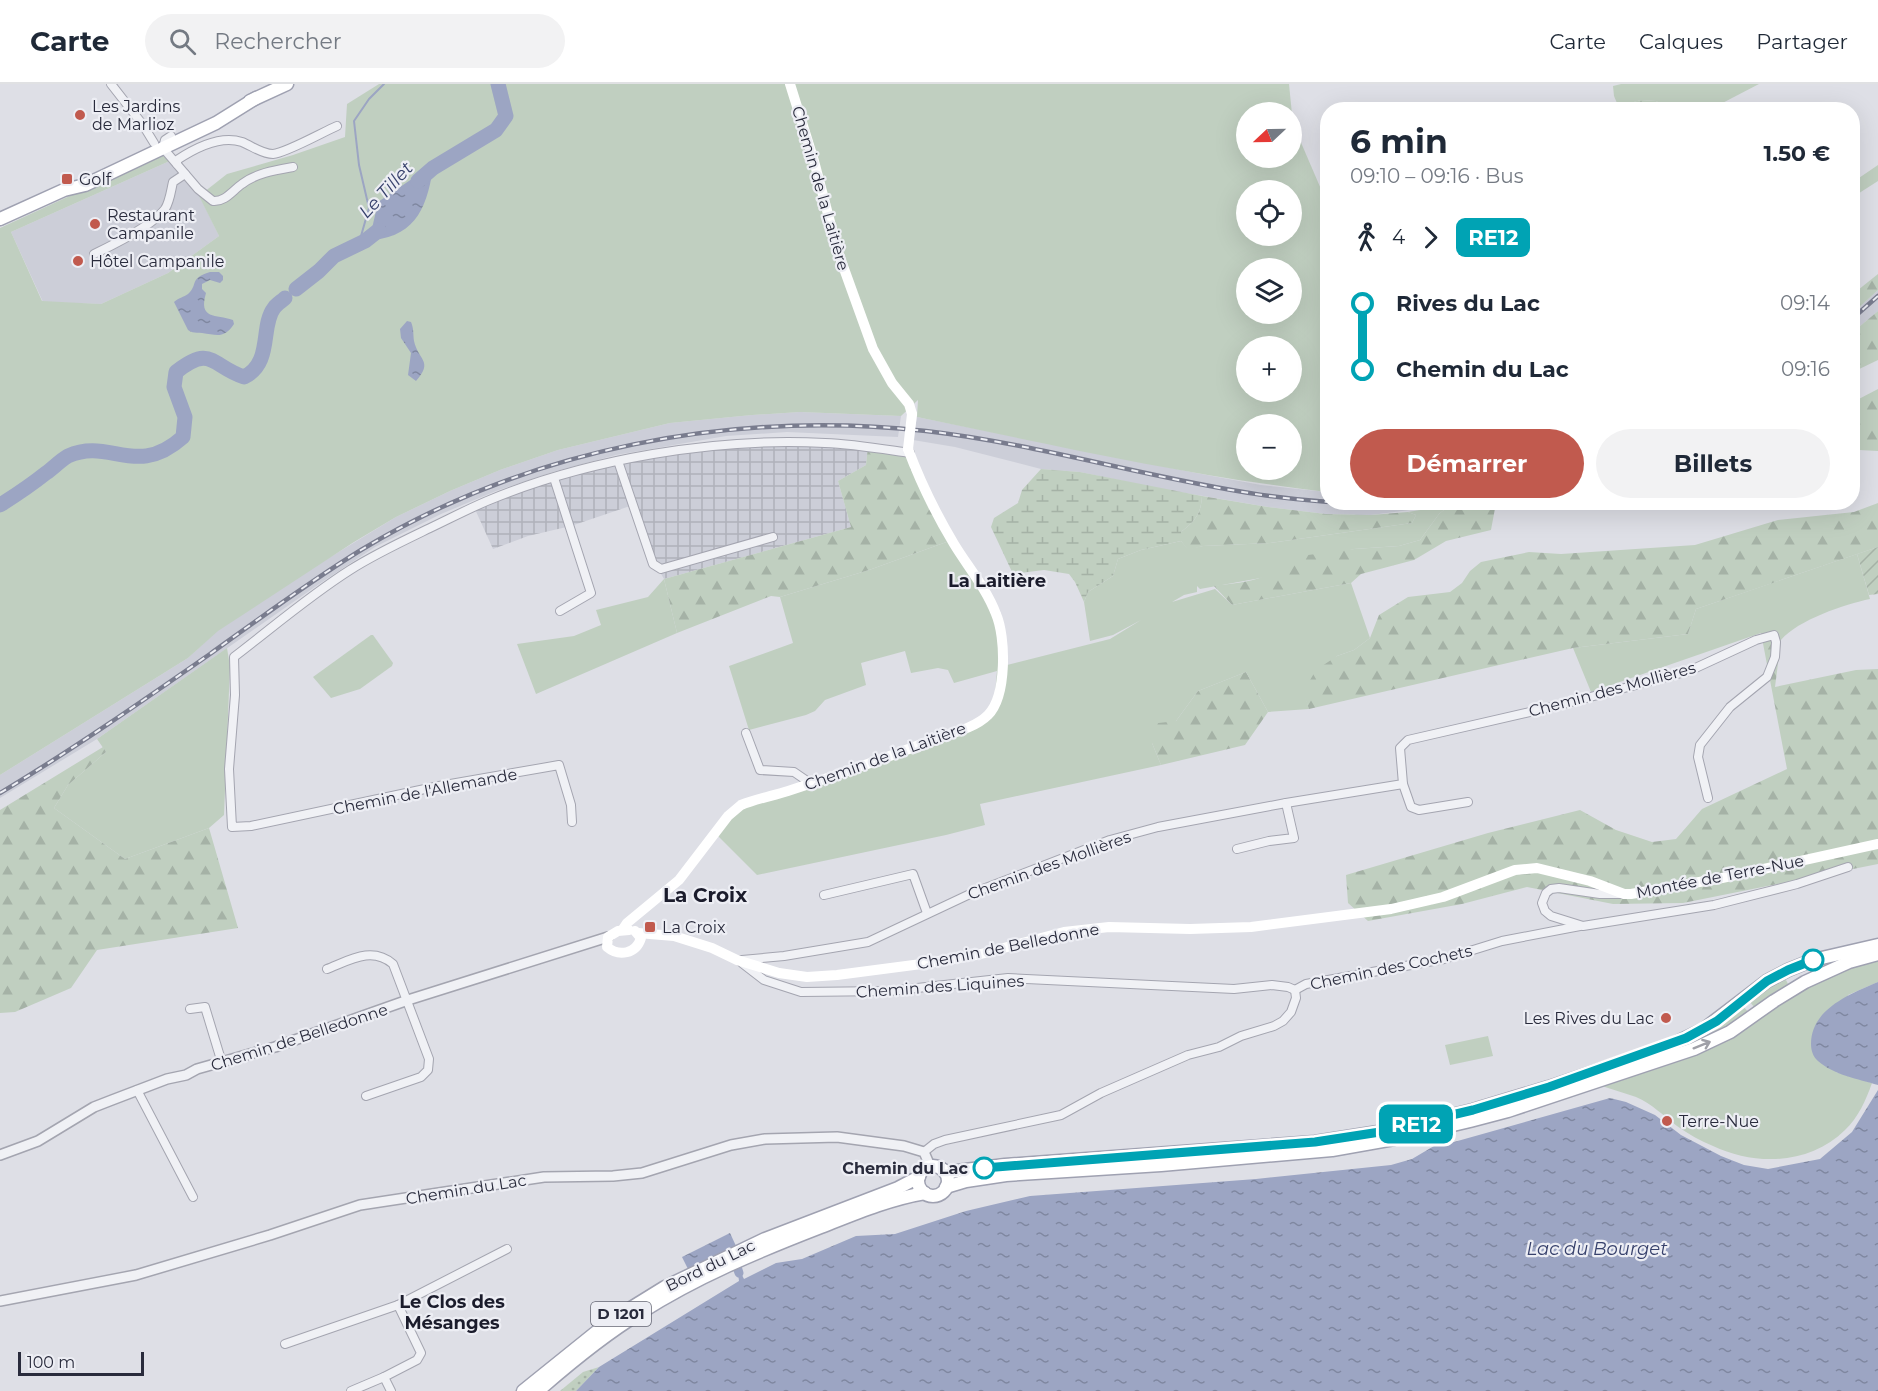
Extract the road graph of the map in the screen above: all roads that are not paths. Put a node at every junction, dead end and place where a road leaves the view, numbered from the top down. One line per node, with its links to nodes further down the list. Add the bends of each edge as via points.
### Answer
1 (111, 84): 6 (street)
2 (286, 84): 4 (main road)
3 (790, 84): 12 (main road, Chemin de la Laitière, bridge, via 838,252 873,349 909,404)
4 (256, 98): 6 (main road, via 216,123); 6 (main road, via 171,136)
5 (337, 126): 7 (street, via 275,154 223,140 184,156)
6 (159, 146): 7 (street); 10 (main road, via 85,185 64,190)
7 (177, 164): 9 (street)
8 (293, 167): 9 (street, via 252,178 216,201)
9 (185, 174): 11 (street, via 173,182 168,204 159,214)
10 (0, 219)
11 (94, 254)
12 (909, 451): 13 (street, via 789,442 683,450); 18 (main road, Chemin de la Laitière, via 954,543 997,615 1003,655 997,700 990,713 970,726)
13 (618, 461): 14 (street); 15 (street, via 653,564 662,569)
14 (554, 477): 16 (street, via 591,594); 23 (street, Chemin de l'Allemande, via 488,500 350,570 234,657 229,769 232,827 559,765)
15 (772, 537)
16 (560, 611)
17 (746, 733): 18 (street, via 760,770 794,772)
18 (810, 783): 32 (main road, Chemin de la Laitière, via 750,801 734,810 679,880 636,916)
19 (1403, 784): 20 (street, Chemin des Mollières, via 1400,748 1408,740 1689,670 1774,635 1775,657 1767,677 1730,707 1701,745 1698,757); 21 (street, Chemin des Mollières, via 1411,807 1419,810); 22 (street, Chemin des Mollières)
20 (1708, 798)
21 (1468, 801)
22 (1286, 803): 25 (street, via 1294,838); 30 (street, Chemin des Mollières, via 1110,840)
23 (572, 822)
24 (1878, 844): 28 (main road, Montée de Terre-Nue)
25 (1237, 849)
26 (1848, 867): 31 (street, Chemin des Cochets, via 1714,905)
27 (1494, 877): 28 (main road, Montée de Terre-Nue, via 1537,868); 36 (main road, Chemin de Belledonne, via 1443,897 1391,909 1251,927 1075,930 981,954 837,975 807,977 779,973)
28 (1624, 894): 31 (street, Chemin des Cochets, via 1559,888 1546,893 1542,903 1545,911)
29 (824, 895): 30 (street, via 913,874)
30 (927, 913): 36 (street, Chemin des Mollières, via 868,942)
31 (1583, 926): 38 (street, Chemin des Cochets, via 1502,941 1444,959 1306,984)
32 (634, 934): 33 (main road); 33 (main road, via 635,948 625,953 614,952); 36 (main road, Chemin de Belledonne, via 674,936)
33 (607, 942): 39 (street, Chemin de Belledonne, via 589,943)
34 (1878, 945): 44 (main road, via 1788,970 1686,1038)
35 (1878, 954): 44 (main road, one-way to 35, via 1714,1040 1805,982)
36 (737, 960): 38 (street, Chemin des Liquines, via 764,980 801,992 890,991 1008,978 1234,989 1272,985)
37 (327, 969): 39 (street, via 363,956 380,955 393,964)
38 (1295, 990): 45 (street, Chemin des Cochets, via 1291,1012 1274,1026 1182,1058 1101,1093 1066,1114 945,1140)
39 (408, 1000): 41 (street, Chemin de Belledonne); 43 (street, via 429,1059 428,1070 416,1080)
40 (190, 1009): 41 (street, via 205,1007)
41 (222, 1063): 42 (street, Chemin de Belledonne)
42 (136, 1090): 46 (street, Chemin de Belledonne, via 94,1107 38,1141); 52 (street)
43 (366, 1096)
44 (1507, 1106): 48 (main road, via 1315,1142); 50 (main road, via 1394,1139 1332,1150 1006,1175)
45 (924, 1152): 47 (street); 55 (street, Chemin du Lac, via 837,1137 765,1138 642,1173 543,1177 360,1205 136,1275)
46 (0, 1155)
47 (930, 1166): 48 (main road); 49 (main road)
48 (943, 1170): 50 (main road)
49 (918, 1177): 51 (main road); 54 (main road, Bord du Lac / D 1201, via 790,1229)
50 (946, 1186): 51 (main road, via 936,1195)
51 (925, 1192): 54 (main road, Bord du Lac / D 1201)
52 (193, 1197)
53 (507, 1249): 56 (street)
54 (734, 1258): 61 (main road, Bord du Lac / D 1201, via 633,1305); 62 (main road, Bord du Lac / D 1201, via 639,1314)
55 (0, 1301)
56 (398, 1305): 57 (street); 58 (street, via 420,1357)
57 (285, 1344)
58 (384, 1377): 59 (street); 60 (street)
59 (351, 1391)
60 (391, 1391)
61 (524, 1391)
62 (538, 1391)

